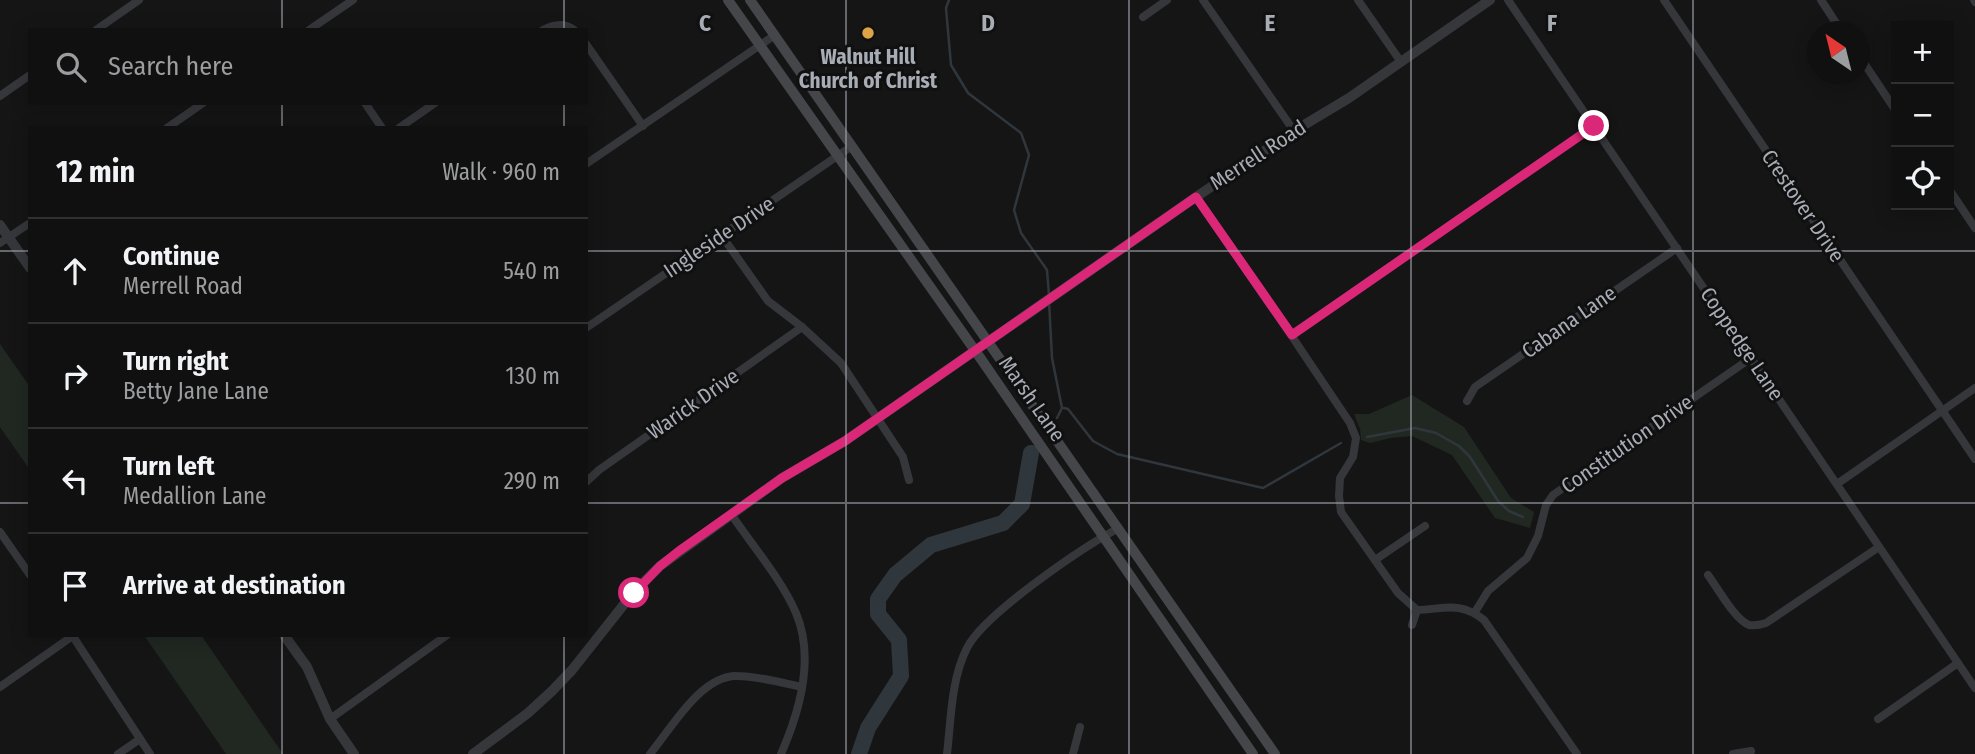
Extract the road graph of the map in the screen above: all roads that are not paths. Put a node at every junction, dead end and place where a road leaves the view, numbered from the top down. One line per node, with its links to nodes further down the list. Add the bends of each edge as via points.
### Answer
1 (139, 0): 14 (street)
2 (353, 0): 15 (street)
3 (728, 0): 19 (main road, Marsh Lane)
4 (750, 0): 18 (main road, Marsh Lane)
5 (1167, 0): 12 (street)
6 (1203, 0): 34 (street)
7 (1359, 0): 21 (street)
8 (1490, 0): 21 (street, Merrell Road)
9 (1508, 0): 33 (street, Coppedge Lane)
10 (1664, 0): 55 (street, Crestover Drive)
11 (1821, 0): 13 (street)
12 (1143, 17)
13 (1835, 21)
14 (99, 28)
15 (313, 28)
16 (547, 28): 17 (street)
17 (569, 28)
18 (775, 35): 19 (street); 35 (main road, Marsh Lane)
19 (760, 45): 32 (street); 36 (main road, Marsh Lane)
20 (588, 47): 32 (street)
21 (1401, 62): 34 (street, Merrell Road)
22 (1870, 72): 25 (street)
23 (28, 76): 24 (street)
24 (0, 96)
25 (1891, 104)
26 (200, 105): 29 (street)
27 (366, 105): 30 (street)
28 (432, 105): 31 (street)
29 (170, 126)
30 (381, 126)
31 (402, 126)
32 (643, 126): 37 (street)
33 (1594, 126): 45 (street, Coppedge Lane); 49 (street)
34 (1294, 131): 39 (street, Merrell Road)
35 (852, 146): 36 (street, Ingleside Drive); 50 (main road, Marsh Lane)
36 (838, 156): 43 (street, Ingleside Drive); 51 (main road, Marsh Lane)
37 (588, 163)
38 (1954, 196): 42 (street)
39 (1196, 197): 49 (street); 50 (street, Merrell Road)
40 (28, 224): 44 (street)
41 (0, 225): 44 (street)
42 (1975, 228)
43 (722, 236): 47 (street, Ingleside Drive); 48 (street, via 768,301)
44 (4, 240): 46 (street)
45 (1676, 248): 52 (street, Coppedge Lane); 54 (street, Cabana Lane, via 1475,387)
46 (28, 266)
47 (588, 327)
48 (802, 327): 56 (street, via 841,363); 58 (street, Warick Drive)
49 (1292, 335): 67 (street, via 1356,438 1353,457 1340,478 1341,512)
50 (989, 341): 51 (street, Merrell Road); 63 (main road, Marsh Lane)
51 (975, 351): 56 (street, Merrell Road); 65 (main road, Marsh Lane)
52 (1751, 358): 60 (street, Coppedge Lane); 71 (street, Constitution Drive, via 1553,495 1527,558 1488,591)
53 (1975, 388): 55 (street)
54 (1467, 401)
55 (1942, 411): 57 (street, Crestover Drive); 60 (street)
56 (878, 418): 59 (street, via 903,457); 61 (street, Merrell Road)
57 (1975, 459)
58 (588, 480)
59 (909, 480)
60 (1837, 484): 66 (street, Coppedge Lane)
61 (732, 514): 81 (street, via 797,614 806,664); 91 (street, Merrell Road, via 660,566 552,691)
62 (1425, 526): 67 (street)
63 (1119, 528): 65 (street); 78 (main road, Marsh Lane)
64 (0, 532): 68 (street)
65 (1103, 537): 79 (main road, Marsh Lane); 94 (street, via 1022,594 983,626 967,647 954,692)
66 (1879, 547): 69 (street, via 1758,626 1740,620); 77 (street, Coppedge Lane)
67 (1375, 560): 70 (street)
68 (28, 572)
69 (1708, 575)
70 (1416, 610): 71 (street, via 1456,606); 72 (street)
71 (1475, 612): 98 (street, via 1491,628)
72 (1412, 625)
73 (72, 637): 80 (street)
74 (74, 637): 86 (street)
75 (285, 637): 83 (street, via 307,667)
76 (442, 637): 83 (street)
77 (1958, 663): 82 (street, Coppedge Lane); 84 (street)
78 (1221, 676): 79 (main road); 97 (main road, Marsh Lane)
79 (1206, 686): 96 (main road, Marsh Lane)
80 (0, 687)
81 (802, 687): 92 (street, via 735,676 714,682 696,695); 93 (street)
82 (1975, 688)
83 (330, 719): 90 (street)
84 (1878, 719)
85 (1080, 727): 95 (street)
86 (139, 739): 88 (street); 89 (street)
87 (1751, 751): 99 (street)
88 (118, 754)
89 (150, 754)
90 (354, 754)
91 (472, 754)
92 (650, 754)
93 (781, 754)
94 (947, 754)
95 (1073, 754)
96 (1253, 754)
97 (1275, 754)
98 (1577, 754)
99 (1733, 754)

